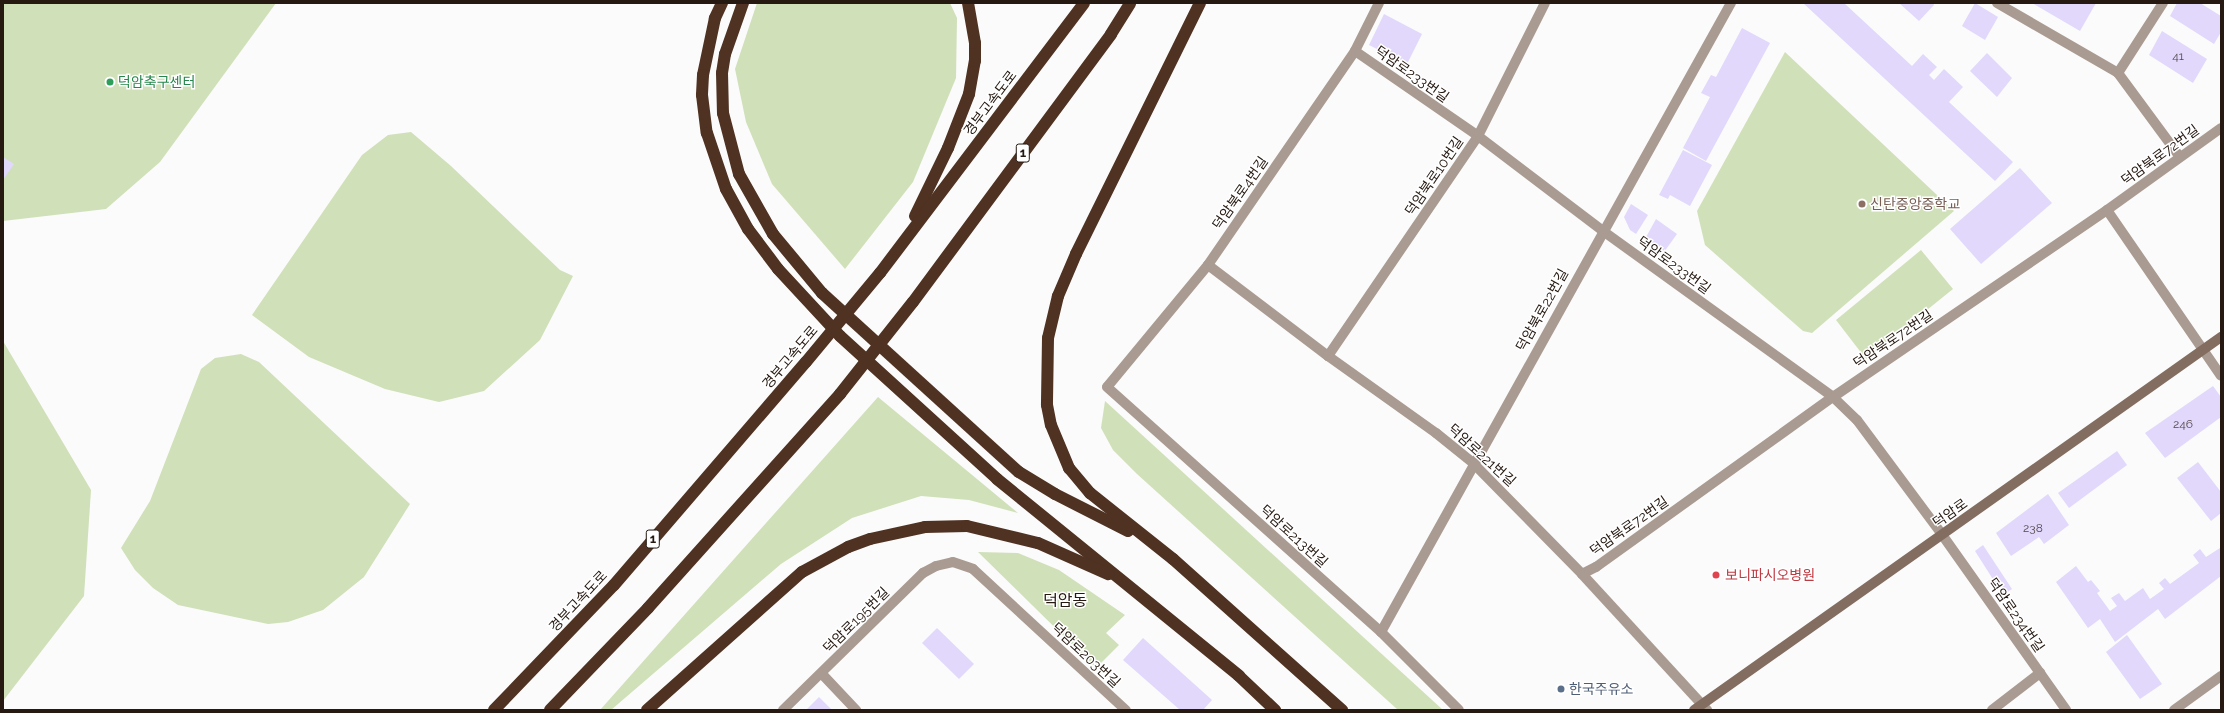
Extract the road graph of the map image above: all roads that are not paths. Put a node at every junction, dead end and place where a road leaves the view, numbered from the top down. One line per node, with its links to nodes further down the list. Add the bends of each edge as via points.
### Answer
1 (722, 3): 32 (highway, via 715,18 707,51 702,95 703,114 718,170 748,229 796,291 840,336 997,479)
2 (743, 3): 29 (highway, via 725,54 722,73 723,113 739,174 760,214 790,257 828,298 1020,472 1054,494 1130,532)
3 (968, 3): 20 (highway, via 973,27 975,61 963,111 921,206)
4 (1084, 3): 20 (highway, 경부고속도로 / 1)
5 (1130, 3): 39 (highway, 1, bridge, via 1111,34 913,302 840,394 648,608)
6 (1200, 3): 29 (highway, via 1067,274 1051,321 1046,360 1047,405 1051,425 1069,468 1104,505)
7 (1379, 3): 12 (street, 덕암북로4번길)
8 (1545, 3): 15 (street, 덕암북로10번길)
9 (1731, 3): 18 (street, 덕암북로22번길)
10 (1997, 3): 13 (street)
11 (2163, 3): 13 (street)
12 (1355, 52): 15 (street, 덕암로233번길); 19 (street, 덕암북로4번길)
13 (2118, 73): 16 (street)
14 (2221, 128): 16 (street, 덕암북로72번길)
15 (1478, 136): 18 (street, 덕암로233번길); 23 (street, 덕암북로10번길)
16 (2180, 157): 17 (street, 덕암북로72번길)
17 (2107, 210): 22 (street); 26 (street, 덕암북로72번길)
18 (1603, 231): 26 (street, 덕암로233번길); 27 (street, 덕암북로22번길)
19 (1208, 265): 23 (street, 덕암로221번길); 25 (street, 덕암북로4번길)
20 (880, 273): 38 (highway, 경부고속도로 / 1, bridge, via 614,585)
21 (2221, 337): 22 (street, 덕암로)
22 (2203, 350): 24 (street); 28 (street, 덕암로)
23 (1328, 356): 27 (street, 덕암로221번길, via 1436,432)
24 (2221, 376)
25 (1107, 387): 33 (street, 덕암로213번길)
26 (1833, 397): 28 (street, 덕암로233번길, via 1857,420); 31 (street, 덕암북로72번길, via 1596,567)
27 (1473, 463): 31 (street, 덕암로221번길); 33 (street, 덕암북로22번길)
28 (1943, 536): 34 (street, 덕암로234번길); 37 (street, 덕암로)
29 (1173, 559): 45 (highway)
30 (953, 562): 35 (street, 덕암로195번길, via 936,566 923,573); 43 (street, 덕암로203번길, via 973,569)
31 (1582, 574): 37 (street, 덕암로221번길)
32 (1129, 587): 40 (highway, via 1059,551 1013,535 967,526 925,527 894,532 848,546 802,572); 44 (highway, via 1239,676)
33 (1381, 632): 46 (street, 덕암로213번길)
34 (2040, 673): 47 (street); 48 (street, 덕암로234번길)
35 (822, 674): 41 (street); 42 (street, 덕암로195번길)
36 (2221, 676): 49 (street)
37 (1701, 708)
38 (494, 710)
39 (550, 710)
40 (647, 710)
41 (783, 710)
42 (856, 710)
43 (1126, 710)
44 (1275, 710)
45 (1342, 710)
46 (1460, 710)
47 (1992, 710)
48 (2066, 710)
49 (2174, 710)

